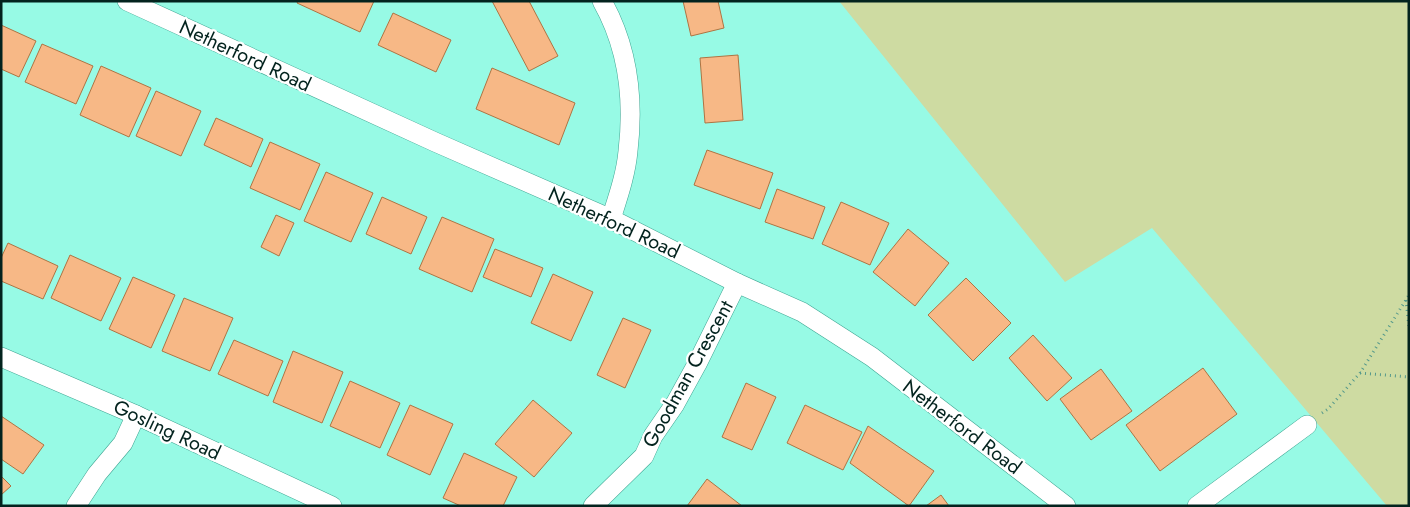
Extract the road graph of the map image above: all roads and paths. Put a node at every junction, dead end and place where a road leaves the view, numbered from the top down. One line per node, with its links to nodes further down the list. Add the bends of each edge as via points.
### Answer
1 (127, 1): 3 (street, Netherford Road)
2 (602, 1): 3 (street, via 618,34 630,92 628,152)
3 (611, 219): 4 (street, Netherford Road)
4 (737, 283): 14 (street, Goodman Crescent, via 697,364 644,456); 15 (street, Netherford Road, via 802,312 872,357)
5 (1408, 297): 6 (path); 8 (path)
6 (1409, 327)
7 (1, 357): 10 (street, Gosling Road)
8 (1360, 373): 9 (path); 11 (path, via 1328,409)
9 (1409, 376)
10 (136, 415): 12 (street, via 123,443); 13 (street, Gosling Road)
11 (1306, 425): 16 (street)
12 (76, 506)
13 (332, 506)
14 (593, 506)
15 (1066, 506)
16 (1197, 506)

